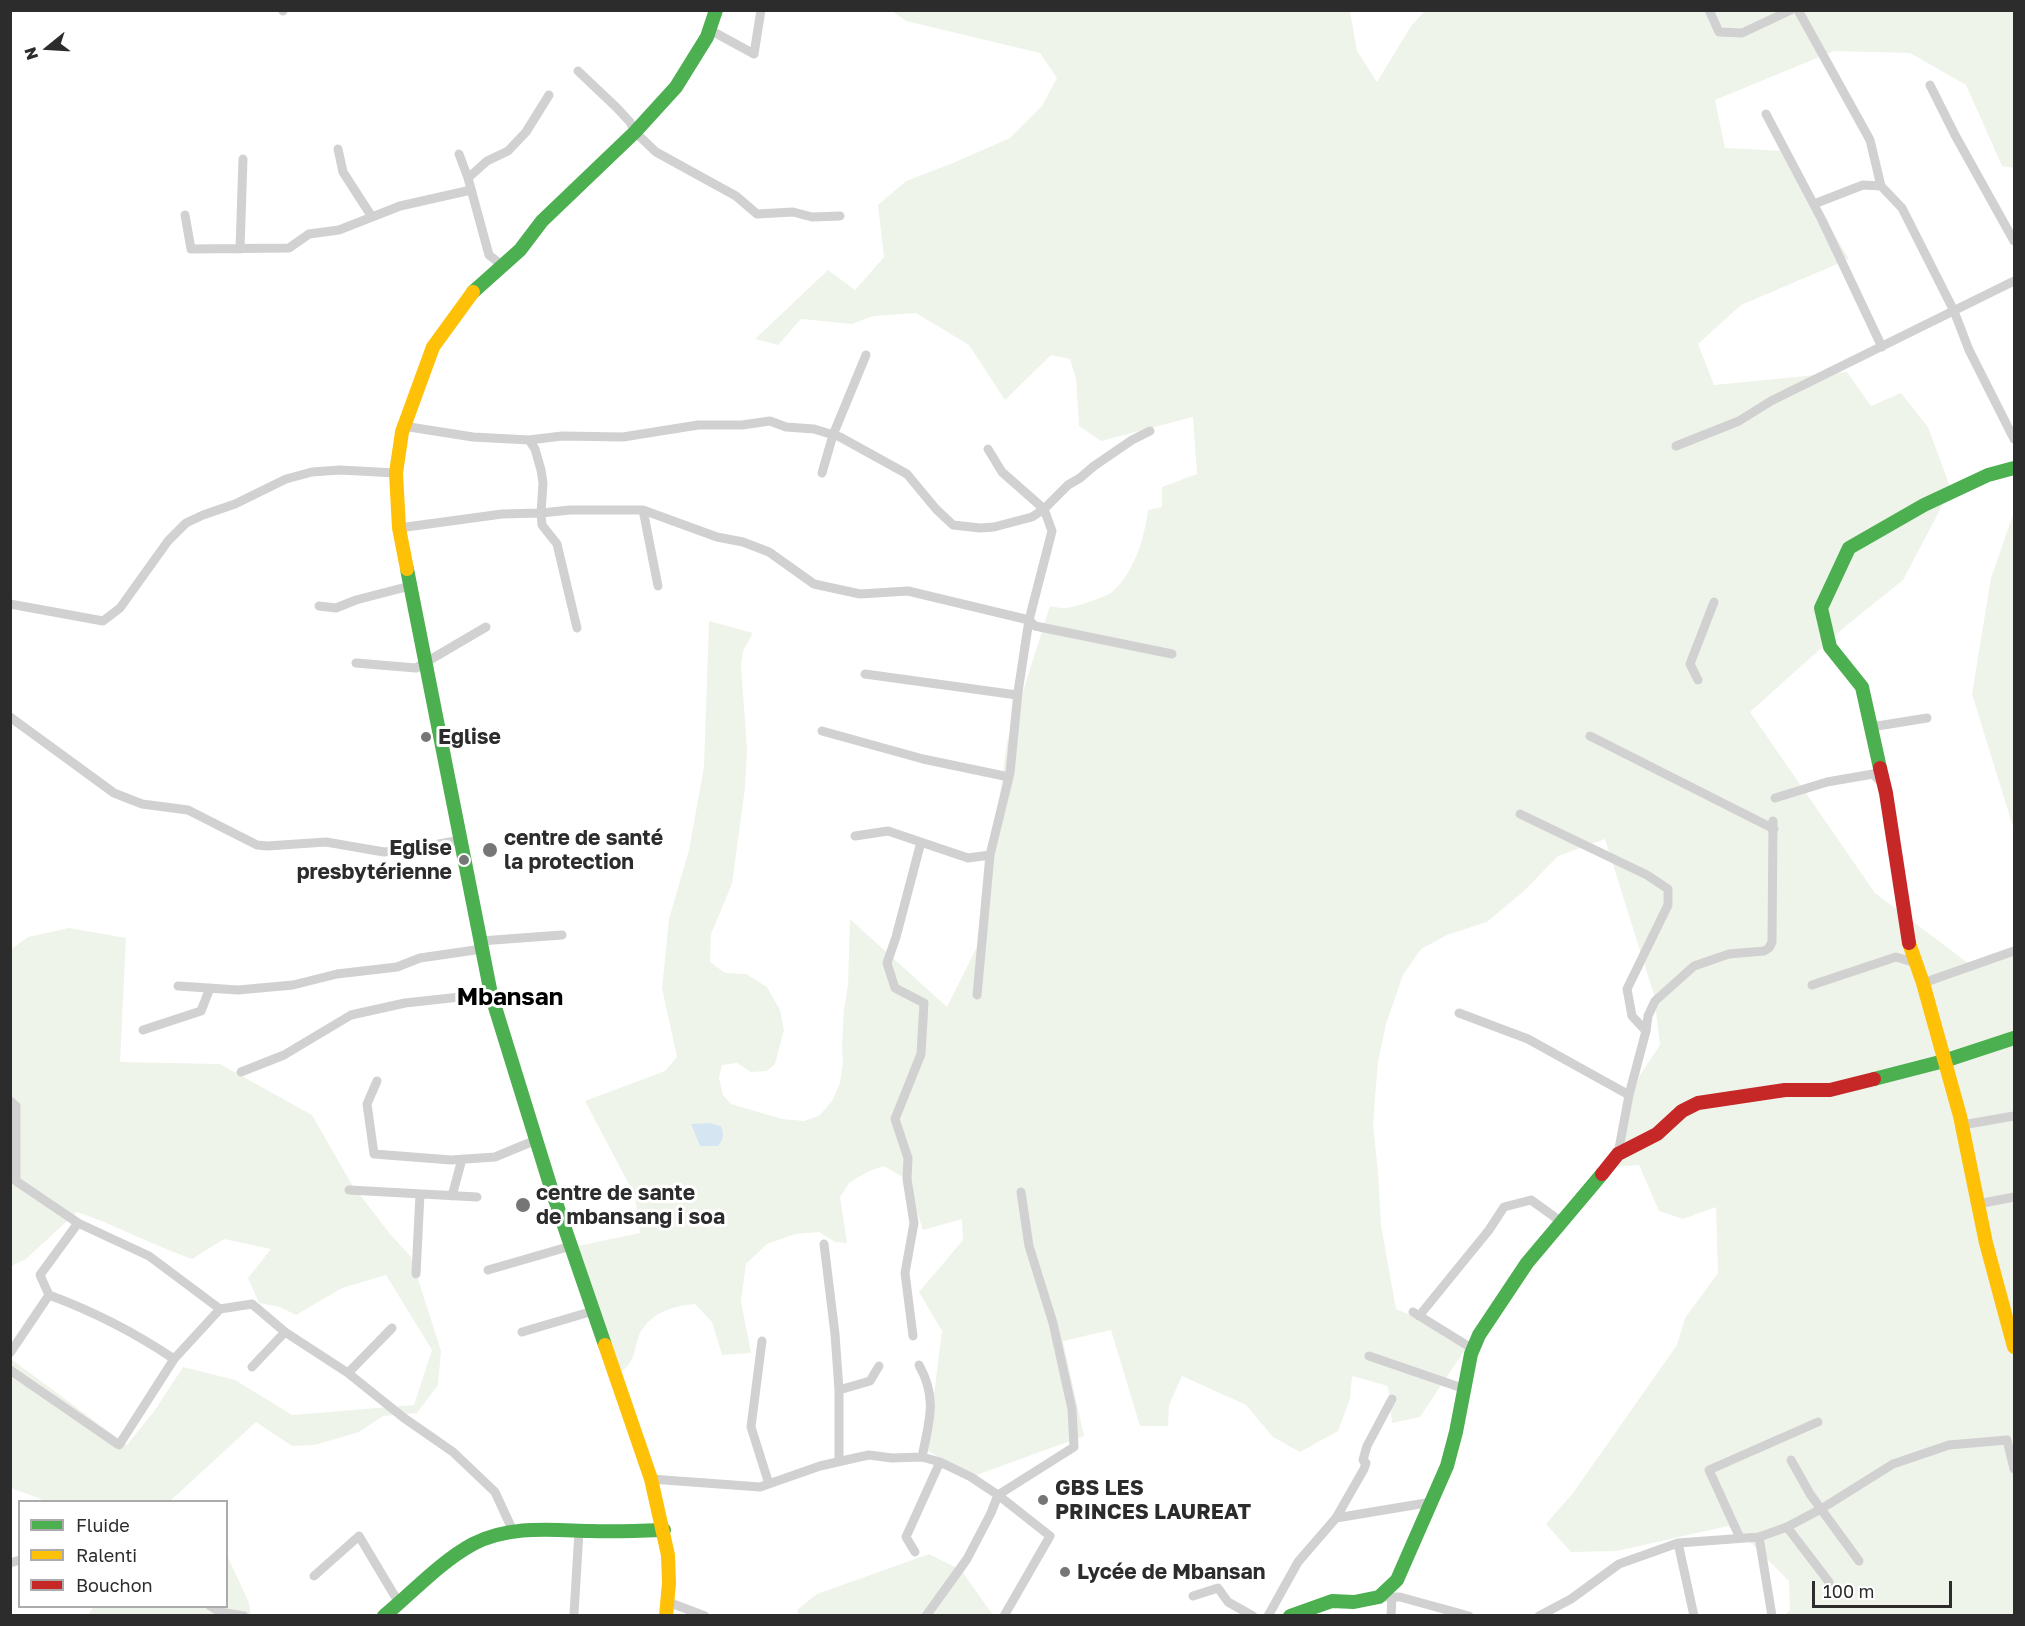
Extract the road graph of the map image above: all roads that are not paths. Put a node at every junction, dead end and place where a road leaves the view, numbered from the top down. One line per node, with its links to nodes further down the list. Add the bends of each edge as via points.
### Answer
1 (716, 10): 6 (street)
2 (761, 10): 6 (street, via 754,54)
3 (1709, 10): 4 (street, via 1719,32 1742,33)
4 (1791, 10)
5 (1798, 10): 16 (street, via 1870,140)
6 (710, 30): 11 (street, via 676,87)
7 (578, 71): 11 (street, via 623,114)
8 (1930, 85): 22 (street)
9 (549, 95): 15 (street, via 526,132 508,151 487,161)
10 (1766, 114): 18 (street)
11 (635, 132): 20 (street, via 656,152 736,196 757,214); 24 (street, via 542,221)
12 (338, 149): 21 (street, via 343,172)
13 (459, 154): 15 (street)
14 (243, 159): 23 (street)
15 (468, 178): 17 (street)
16 (1881, 186): 18 (street, via 1863,185); 26 (street, via 1902,208)
17 (471, 190): 21 (street, via 400,206); 24 (street, via 489,255)
18 (1814, 204): 27 (street)
19 (185, 215): 23 (street, via 191,249)
20 (840, 216)
21 (372, 217): 23 (street, via 339,231 309,234 290,248)
22 (2014, 241)
23 (240, 249)
24 (503, 266): 29 (street, via 470,295 433,347)
25 (2014, 281): 26 (street)
26 (1954, 311): 27 (street); 32 (street)
27 (1881, 347): 34 (street, via 1739,421)
28 (866, 355): 31 (street)
29 (403, 426): 33 (street, via 473,437); 37 (street)
30 (1150, 431): 39 (street, via 1068,485)
31 (833, 435): 33 (street, via 770,421 698,425 623,437); 38 (street); 39 (street, via 907,474 953,525 994,527 1032,517)
32 (2014, 439)
33 (529, 440): 41 (street, via 541,470)
34 (1676, 446)
35 (988, 449): 39 (street, via 1002,472)
36 (2014, 468): 59 (street, via 1988,475 1924,505 1850,548 1821,608 1830,647 1862,687)
37 (396, 473): 42 (street); 46 (street, via 312,472 286,479 186,523 168,541 120,608 103,621)
38 (822, 473)
39 (1044, 509): 48 (street, via 1052,531)
40 (643, 510): 41 (street); 44 (street); 48 (street, via 769,552 814,584 860,594 908,591)
41 (541, 513): 42 (street, via 502,514); 50 (street, via 542,525 557,544)
42 (399, 528): 43 (street)
43 (410, 586): 47 (street, via 336,608); 52 (street)
44 (658, 586)
45 (1714, 602): 55 (street, via 1690,664)
46 (10, 604)
47 (319, 606)
48 (1029, 620): 51 (street, via 1035,626); 56 (street)
49 (486, 627): 52 (street)
50 (577, 628)
51 (1172, 654)
52 (426, 662): 53 (street, via 416,668); 67 (street)
53 (356, 663)
54 (865, 674): 56 (street)
55 (1698, 680)
56 (1017, 695): 62 (street)
57 (10, 717): 67 (street, via 114,793 142,804 188,810 257,844 326,842 384,852)
58 (1927, 718): 59 (street)
59 (1871, 728): 63 (street)
60 (822, 731): 62 (street, via 923,759)
61 (1590, 736): 82 (street, via 1774,825 1769,948 1729,954 1694,966 1655,1001)
62 (1009, 777): 69 (street)
63 (1885, 787): 64 (street, via 1873,774 1827,782); 73 (street, via 1909,944)
64 (1774, 798)
65 (1520, 814): 82 (street, via 1668,889 1668,905 1627,989 1632,1016)
66 (855, 836): 68 (street, via 888,831)
67 (461, 840): 71 (street)
68 (921, 842): 69 (street, via 968,858); 113 (street, via 887,963 895,988 924,1003 921,1054 895,1119 908,1158 914,1223 905,1273)
69 (990, 855): 79 (street)
70 (562, 935): 71 (street)
71 (481, 945): 77 (street, via 420,958 398,967 337,974 293,985); 78 (street)
72 (2014, 951): 74 (street)
73 (1916, 963): 74 (street); 75 (street, via 1896,957)
74 (1923, 982): 84 (street)
75 (1812, 985)
76 (178, 986): 77 (street)
77 (210, 988): 81 (street, via 201,1011)
78 (491, 994): 85 (street, via 468,1000 460,997 405,1003 351,1016 284,1055); 91 (street)
79 (977, 995)
80 (1459, 1013): 87 (street, via 1528,1039)
81 (143, 1030)
82 (1646, 1031): 87 (street)
83 (2014, 1038): 84 (street)
84 (1944, 1060): 90 (street); 92 (street, via 1830,1090 1785,1090 1698,1103 1682,1111 1657,1134)
85 (241, 1072)
86 (377, 1081): 93 (street, via 367,1104 374,1154)
87 (1629, 1095): 92 (street)
88 (10, 1101): 102 (street, via 16,1106 16,1181)
89 (2014, 1116): 90 (street)
90 (1962, 1125): 100 (street)
91 (536, 1140): 93 (street, via 495,1157); 104 (street)
92 (1618, 1154): 101 (street)
93 (462, 1159): 97 (street)
94 (349, 1190): 96 (street)
95 (1021, 1192): 137 (street, via 1029,1246 1053,1323 1072,1409 1074,1447)
96 (420, 1194): 97 (street); 106 (street)
97 (452, 1196): 98 (street)
98 (477, 1197)
99 (2014, 1197): 100 (street)
100 (1978, 1204): 115 (street)
101 (1563, 1222): 116 (street, via 1527,1263); 116 (street, via 1531,1200 1504,1207 1489,1230 1416,1314)
102 (78, 1223): 107 (street, via 40,1275); 108 (street, via 149,1256)
103 (824, 1244): 126 (street)
104 (571, 1246): 105 (street); 109 (street)
105 (488, 1270)
106 (416, 1274)
107 (49, 1295): 117 (street); 119 (street, via 88,1309)
108 (220, 1309): 111 (street, via 252,1304); 119 (street)
109 (593, 1311): 112 (street); 135 (street)
110 (392, 1328): 124 (street)
111 (285, 1332): 122 (street); 124 (street)
112 (522, 1332)
113 (913, 1336)
114 (762, 1341): 136 (street, via 751,1427)
115 (2014, 1347)
116 (1473, 1349): 125 (street)
117 (10, 1353)
118 (1369, 1356): 125 (street)
119 (174, 1359): 123 (street, via 119,1445)
120 (920, 1365): 130 (street, via 931,1393)
121 (879, 1366): 126 (street, via 870,1381)
122 (252, 1367)
123 (10, 1370)
124 (348, 1373): 143 (street, via 404,1419 453,1452 495,1492)
125 (1466, 1389): 138 (street, via 1447,1466)
126 (839, 1390): 132 (street)
127 (1392, 1400): 140 (street, via 1367,1446 1364,1469)
128 (1818, 1422): 145 (street, via 1709,1470)
129 (2011, 1439): 134 (street); 139 (street, via 1949,1445 1893,1464)
130 (922, 1457): 132 (street, via 869,1455); 133 (street)
131 (1791, 1460): 139 (street)
132 (839, 1461): 136 (street)
133 (940, 1462): 137 (street); 148 (street, via 906,1537)
134 (2014, 1469)
135 (651, 1479): 136 (street, via 746,1487); 142 (street)
136 (769, 1484)
137 (998, 1495): 161 (street, via 966,1559); 162 (street, via 1050,1536)
138 (1432, 1502): 140 (street); 153 (street)
139 (1821, 1509): 141 (street); 149 (street)
140 (1336, 1518): 164 (street, via 1298,1562)
141 (1787, 1527): 146 (street); 151 (street)
142 (664, 1530): 144 (street); 156 (street, via 668,1555)
143 (513, 1531): 144 (street); 154 (street, via 473,1544)
144 (579, 1531): 157 (street)
145 (1740, 1538): 146 (street); 147 (street)
146 (1759, 1538): 170 (street)
147 (1678, 1543): 168 (street, via 1619,1564 1571,1599); 169 (street)
148 (915, 1552)
149 (1858, 1562)
150 (314, 1576): 154 (street, via 359,1536)
151 (1830, 1582)
152 (1193, 1596): 163 (street, via 1218,1588 1228,1602)
153 (1386, 1597): 165 (street, via 1332,1601); 166 (street); 167 (street, via 1400,1597)
154 (399, 1603): 159 (street)
155 (213, 1608): 158 (street)
156 (667, 1609): 160 (street)
157 (574, 1614)
158 (243, 1616)
159 (384, 1616)
160 (705, 1616)
161 (926, 1616)
162 (1004, 1616)
163 (1253, 1616)
164 (1268, 1616)
165 (1290, 1616)
166 (1391, 1616)
167 (1469, 1616)
168 (1539, 1616)
169 (1695, 1616)
170 (1772, 1616)

